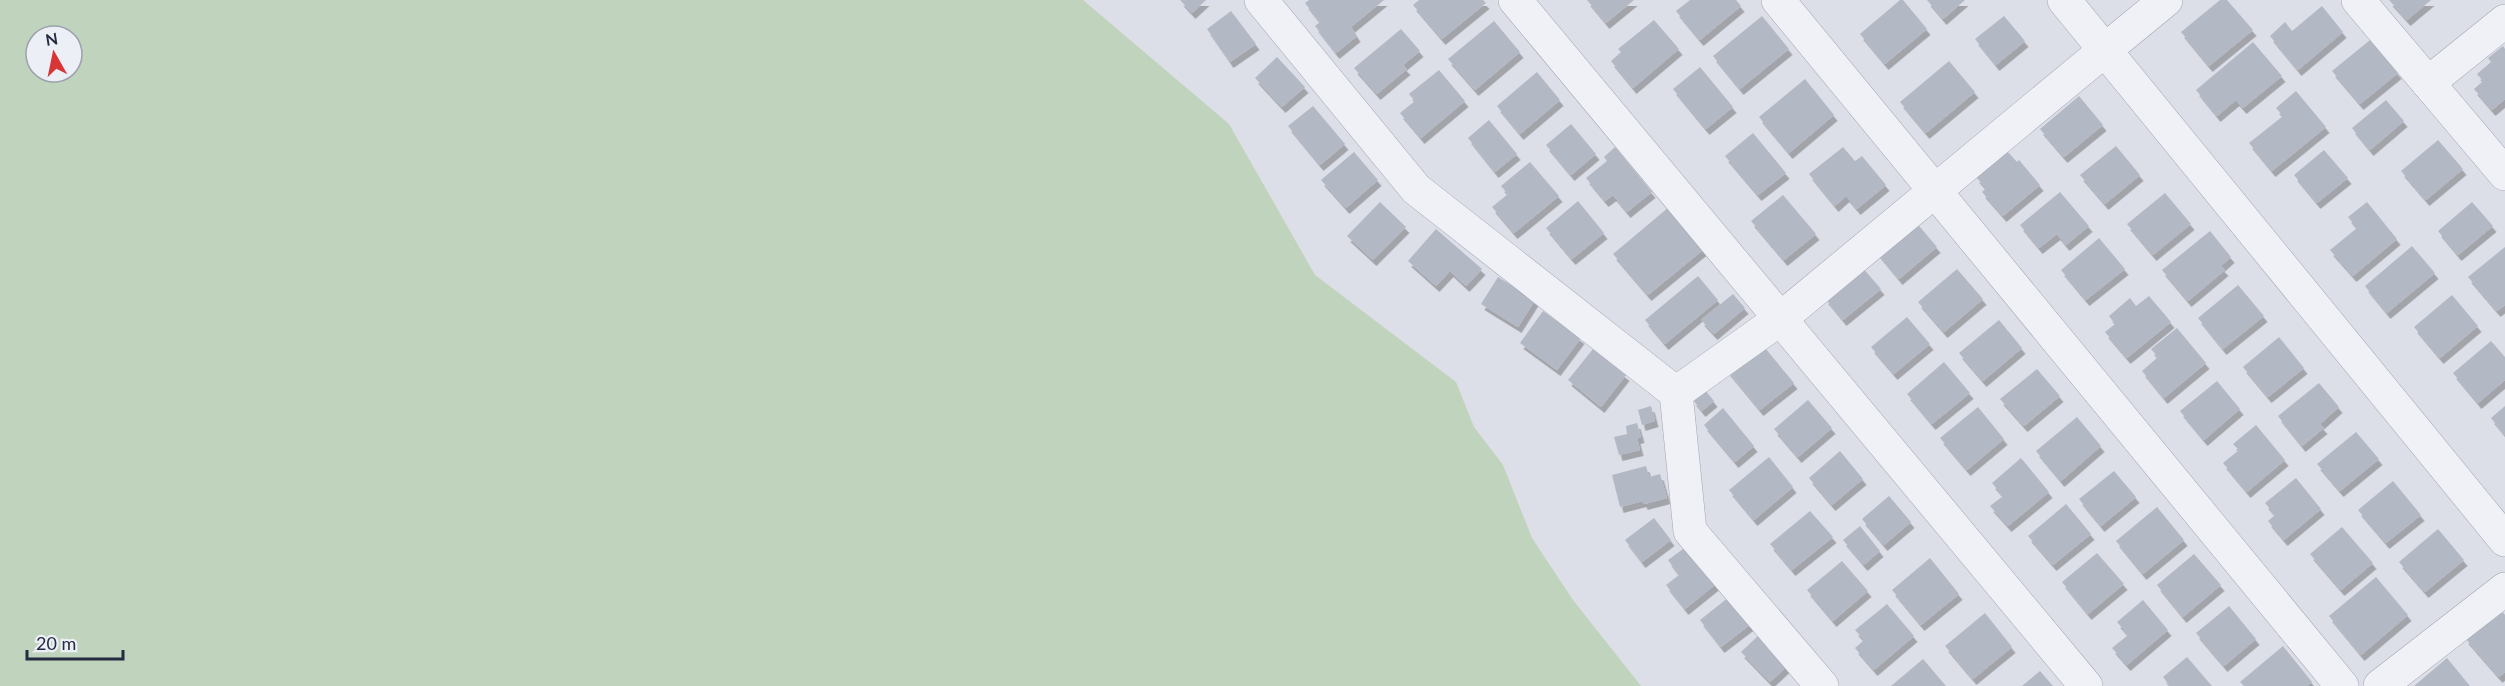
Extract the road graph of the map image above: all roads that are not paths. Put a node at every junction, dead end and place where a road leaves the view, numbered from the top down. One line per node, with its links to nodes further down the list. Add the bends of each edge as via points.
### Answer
1 (1261, 0): 13 (street, via 1416,189)
2 (1515, 0): 12 (street)
3 (1778, 0): 11 (street)
4 (2064, 0): 8 (street)
5 (2166, 0): 8 (street)
6 (2358, 0): 9 (street)
7 (2505, 21): 9 (street)
8 (2105, 50): 11 (street); 14 (street)
9 (2428, 83): 10 (street)
10 (2505, 174)
11 (1934, 190): 12 (street); 18 (street)
12 (1780, 319): 13 (street); 17 (street)
13 (1676, 393): 16 (street, via 1690,531)
14 (2505, 540)
15 (2505, 589): 19 (street)
16 (1822, 686)
17 (2086, 686)
18 (2342, 686)
19 (2380, 686)

